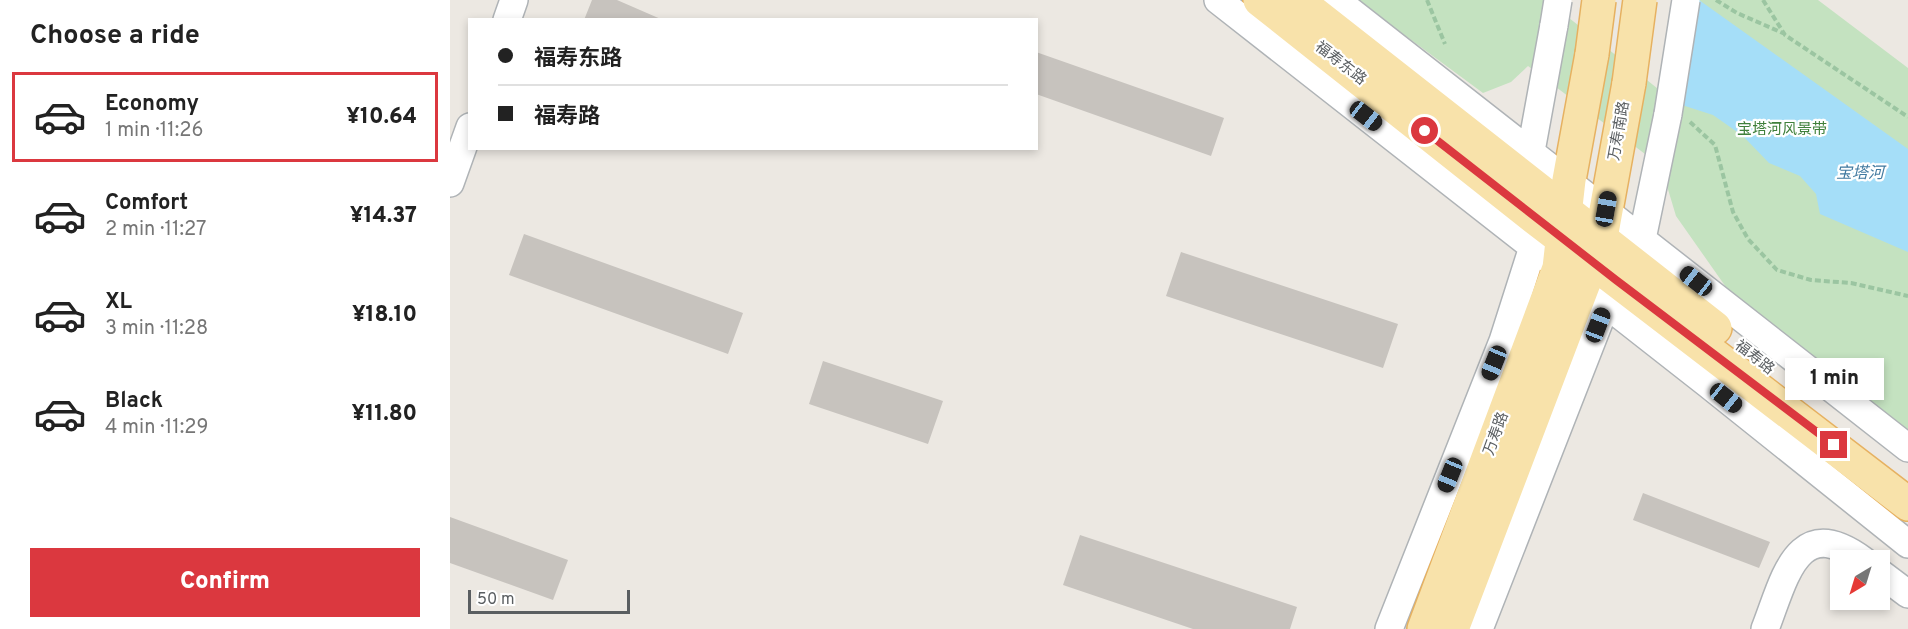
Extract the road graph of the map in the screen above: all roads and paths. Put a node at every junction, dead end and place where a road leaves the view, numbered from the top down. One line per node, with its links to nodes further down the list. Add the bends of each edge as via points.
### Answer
1 (513, 0): 13 (street)
2 (1218, 0): 23 (street)
3 (1260, 0): 23 (main road, 福寿东路)
4 (1298, 0): 22 (main road, 福寿东路)
5 (1336, 0): 19 (street)
6 (1427, 0): 15 (path)
7 (1599, 0): 20 (main road, bridge)
8 (1640, 0): 23 (main road, 万寿南路, bridge, via 1629,83)
9 (1686, 0): 16 (street, bridge)
10 (1716, 0): 14 (path)
11 (1763, 0): 14 (path)
12 (1556, 13): 19 (street)
13 (508, 18)
14 (1785, 35): 17 (path)
15 (1445, 44)
16 (1675, 115): 23 (street); 24 (path, via 1715,145 1733,212 1748,239 1777,270 1811,280 1851,283)
17 (1908, 117)
18 (468, 133): 21 (street)
19 (1531, 151): 20 (street); 22 (street)
20 (1569, 180): 23 (main road)
21 (450, 183)
22 (1534, 185): 23 (main road, 福寿东路)
23 (1587, 251): 25 (street); 26 (main road, 福寿路); 27 (main road, 福寿路); 28 (street); 32 (street, via 1503,341); 33 (main road, 万寿路); 34 (main road, 万寿路); 35 (street)
24 (1908, 296)
25 (1908, 448)
26 (1908, 479)
27 (1908, 504)
28 (1908, 544)
29 (1843, 550): 36 (street, via 1827,542 1809,545 1791,562)
30 (1890, 580): 31 (street)
31 (1908, 594)
32 (1389, 629)
33 (1424, 629)
34 (1452, 629)
35 (1479, 629)
36 (1765, 629)

